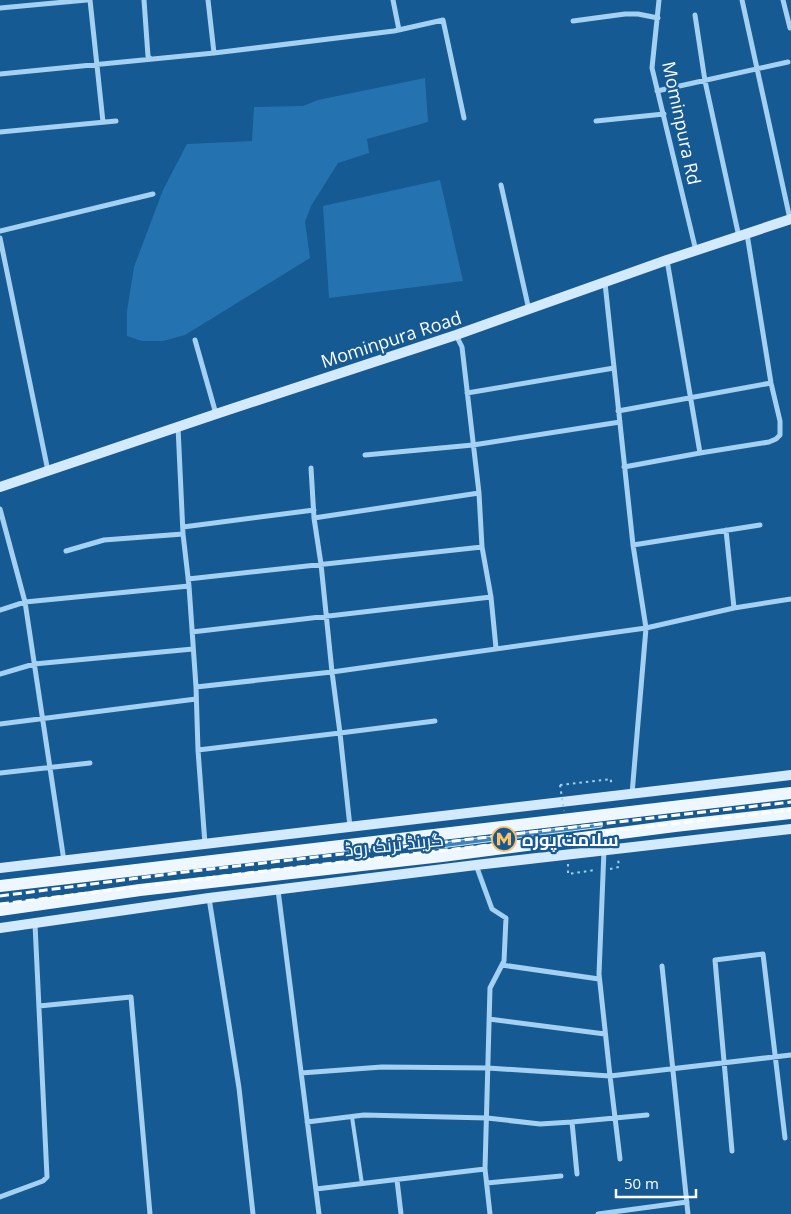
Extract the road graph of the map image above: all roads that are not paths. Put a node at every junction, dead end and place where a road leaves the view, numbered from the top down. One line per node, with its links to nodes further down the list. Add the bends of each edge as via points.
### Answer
1 (14, 0): 9 (street)
2 (89, 0): 9 (street); 19 (street)
3 (144, 0): 17 (street)
4 (208, 0): 16 (street)
5 (393, 0): 15 (street)
6 (659, 0): 12 (street, Mominpura Rd)
7 (742, 0): 20 (street)
8 (783, 0): 14 (street)
9 (14, 7): 10 (street)
10 (0, 8)
11 (695, 15): 22 (street)
12 (658, 18): 13 (street, via 625,14); 23 (street, Mominpura Rd, via 652,68)
13 (573, 21)
14 (790, 28)
15 (399, 30): 16 (street); 25 (street, via 442,20)
16 (214, 53): 17 (street)
17 (150, 59): 19 (street)
18 (788, 62): 20 (street)
19 (97, 64): 21 (street); 28 (street)
20 (757, 69): 22 (street); 32 (street)
21 (0, 74)
22 (705, 81): 23 (street); 34 (street)
23 (658, 91): 24 (street, Mominpura Rd)
24 (664, 114): 27 (street); 36 (street, Mominpura Rd)
25 (464, 118)
26 (116, 121): 28 (street)
27 (596, 121)
28 (103, 122): 29 (street)
29 (0, 132)
30 (501, 185): 39 (street)
31 (154, 194): 33 (street)
32 (790, 219): 34 (street, Mominpura Road)
33 (0, 231)
34 (743, 235): 36 (street, Mominpura Road); 43 (street)
35 (0, 238): 55 (street)
36 (696, 251): 37 (street, Mominpura Road)
37 (667, 260): 38 (street, Mominpura Road); 45 (street)
38 (604, 282): 39 (street, Mominpura Road); 42 (street)
39 (530, 310): 40 (street, Mominpura Road)
40 (456, 335): 44 (street, via 462,346); 47 (street, Mominpura Road)
41 (195, 340): 47 (street)
42 (614, 368): 44 (street); 46 (street)
43 (771, 383): 45 (street); 51 (street, via 780,428 776,439)
44 (467, 393): 50 (street)
45 (690, 398): 46 (street); 51 (street)
46 (618, 411): 48 (street)
47 (216, 414): 49 (street, Mominpura Road)
48 (620, 422): 50 (street); 53 (street)
49 (178, 427): 55 (street, Mominpura Road); 62 (street)
50 (473, 445): 52 (street); 57 (street)
51 (700, 453): 53 (street)
52 (365, 455)
53 (624, 467): 65 (street)
54 (311, 468): 59 (street)
55 (48, 471): 56 (street, Mominpura Road)
56 (0, 487)
57 (479, 493): 60 (street); 66 (street)
58 (0, 509): 73 (street)
59 (314, 510): 60 (street); 62 (street)
60 (314, 518): 68 (street)
61 (760, 525): 63 (street)
62 (183, 527): 64 (street)
63 (726, 530): 65 (street); 74 (street)
64 (183, 534): 67 (street, via 104,540); 69 (street)
65 (633, 544): 77 (street)
66 (482, 546): 68 (street); 71 (street)
67 (66, 552)
68 (321, 564): 69 (street); 76 (street)
69 (188, 579): 70 (street)
70 (189, 586): 73 (street); 78 (street)
71 (491, 597): 76 (street); 79 (street)
72 (791, 599): 74 (street)
73 (24, 602): 75 (street); 81 (street)
74 (734, 608): 77 (street)
75 (0, 610)
76 (327, 616): 78 (street); 82 (street)
77 (646, 628): 79 (street); 96 (street)
78 (192, 632): 80 (street)
79 (496, 648): 82 (street)
80 (193, 649): 81 (street); 84 (street)
81 (34, 664): 83 (street); 86 (street)
82 (332, 672): 84 (street); 89 (street)
83 (0, 674)
84 (196, 687): 85 (street)
85 (196, 699): 86 (street); 90 (street)
86 (42, 718): 88 (street); 92 (street)
87 (435, 721): 89 (street)
88 (0, 724)
89 (340, 733): 90 (street); 99 (street)
90 (198, 750): 102 (street)
91 (90, 763): 92 (street)
92 (50, 768): 93 (street); 104 (street)
93 (0, 773)
94 (791, 775): 96 (street)
95 (791, 792): 107 (main road, گرینڈ ٹرنک روڈ)
96 (632, 794): 99 (street)
97 (791, 813): 98 (main road, گرینڈ ٹرنک روڈ)
98 (706, 823): 101 (street); 109 (main road, گرینڈ ٹرنک روڈ)
99 (350, 827): 102 (street)
100 (791, 830): 101 (street)
101 (709, 838): 103 (street)
102 (205, 844): 104 (street)
103 (604, 850): 105 (street); 117 (street)
104 (64, 861): 106 (street)
105 (476, 865): 110 (street); 115 (street, via 492,908 506,918)
106 (0, 868)
107 (138, 870): 108 (main road, گرینڈ ٹرنک روڈ); 109 (main road)
108 (0, 886)
109 (140, 890): 112 (main road, گرینڈ ٹرنک روڈ)
110 (278, 890): 111 (street); 126 (street)
111 (208, 898): 113 (street); 147 (street, via 239,1088)
112 (0, 910)
113 (35, 924): 114 (street); 118 (street)
114 (0, 928)
115 (502, 965): 117 (street); 119 (street, via 490,988)
116 (662, 966): 125 (street)
117 (599, 979): 120 (street)
118 (39, 1006): 144 (street, via 47,1177); 146 (street, via 131,997)
119 (490, 1019): 120 (street); 124 (street)
120 (605, 1034): 127 (street)
121 (791, 1055): 122 (street)
122 (774, 1057): 123 (street); 123 (street, via 763,954 715,960); 134 (street)
123 (724, 1063): 125 (street); 135 (street)
124 (488, 1068): 126 (street, via 382,1067); 127 (street); 130 (street)
125 (673, 1068): 127 (street); 145 (street)
126 (301, 1073): 132 (street)
127 (610, 1076): 131 (street)
128 (647, 1115): 131 (street)
129 (352, 1117): 130 (street); 132 (street); 142 (lane)
130 (487, 1118): 133 (street, via 540,1124); 137 (street)
131 (615, 1118): 133 (street); 136 (street)
132 (307, 1122): 143 (street)
133 (572, 1122): 138 (street)
134 (785, 1138)
135 (732, 1151)
136 (620, 1159)
137 (485, 1169): 140 (street); 141 (street)
138 (577, 1174)
139 (561, 1176): 141 (street)
140 (397, 1180): 142 (street); 149 (street)
141 (487, 1183): 150 (street)
142 (362, 1184): 143 (street)
143 (316, 1189): 148 (street)
144 (0, 1197)
145 (687, 1202): 151 (street); 152 (street)
146 (150, 1214)
147 (253, 1214)
148 (319, 1214)
149 (401, 1214)
150 (490, 1214)
151 (598, 1214)
152 (688, 1214)

